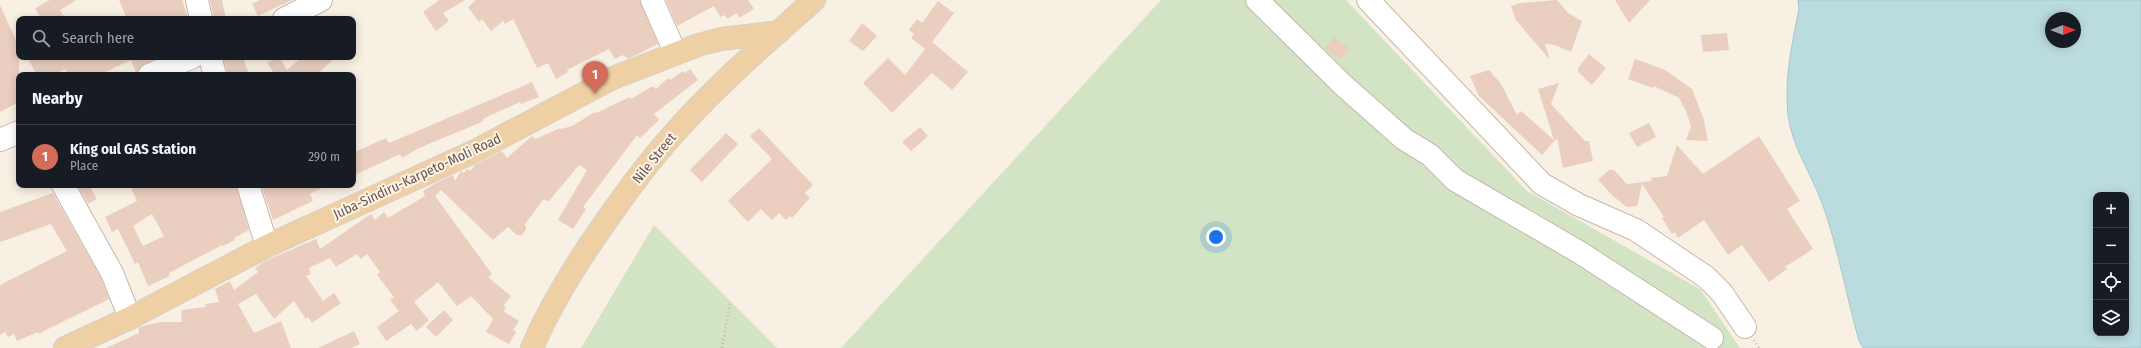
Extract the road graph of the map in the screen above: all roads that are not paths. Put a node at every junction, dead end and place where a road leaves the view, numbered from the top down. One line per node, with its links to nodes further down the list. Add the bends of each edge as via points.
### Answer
1 (197, 0): 7 (street)
2 (321, 0): 8 (street)
3 (652, 0): 10 (street)
4 (814, 0): 9 (main road, Nile Street)
5 (1257, 0): 22 (street, via 1348,90 1404,139 1430,155 1455,180 1578,252)
6 (1368, 0): 21 (street, via 1542,184 1578,205 1636,230 1706,277 1722,293)
7 (200, 16)
8 (290, 16)
9 (779, 32): 10 (main road, Juba-Sindiru-Karpeto-Moli Road, via 721,39); 24 (main road, Nile Street, via 701,106 636,179 589,245 559,293)
10 (675, 52): 19 (main road, Juba-Sindiru-Karpeto-Moli Road, via 613,78 473,152)
11 (186, 60): 13 (street)
12 (211, 60): 14 (street)
13 (156, 72)
14 (214, 72)
15 (16, 133): 16 (street)
16 (0, 140)
17 (64, 188): 20 (street, via 112,273)
18 (249, 188): 19 (street)
19 (267, 246): 20 (main road, Juba-Sindiru-Karpeto-Moli Road)
20 (130, 318): 23 (main road, Juba-Sindiru-Karpeto-Moli Road)
21 (1745, 327)
22 (1712, 338)
23 (65, 348)
24 (532, 348)

